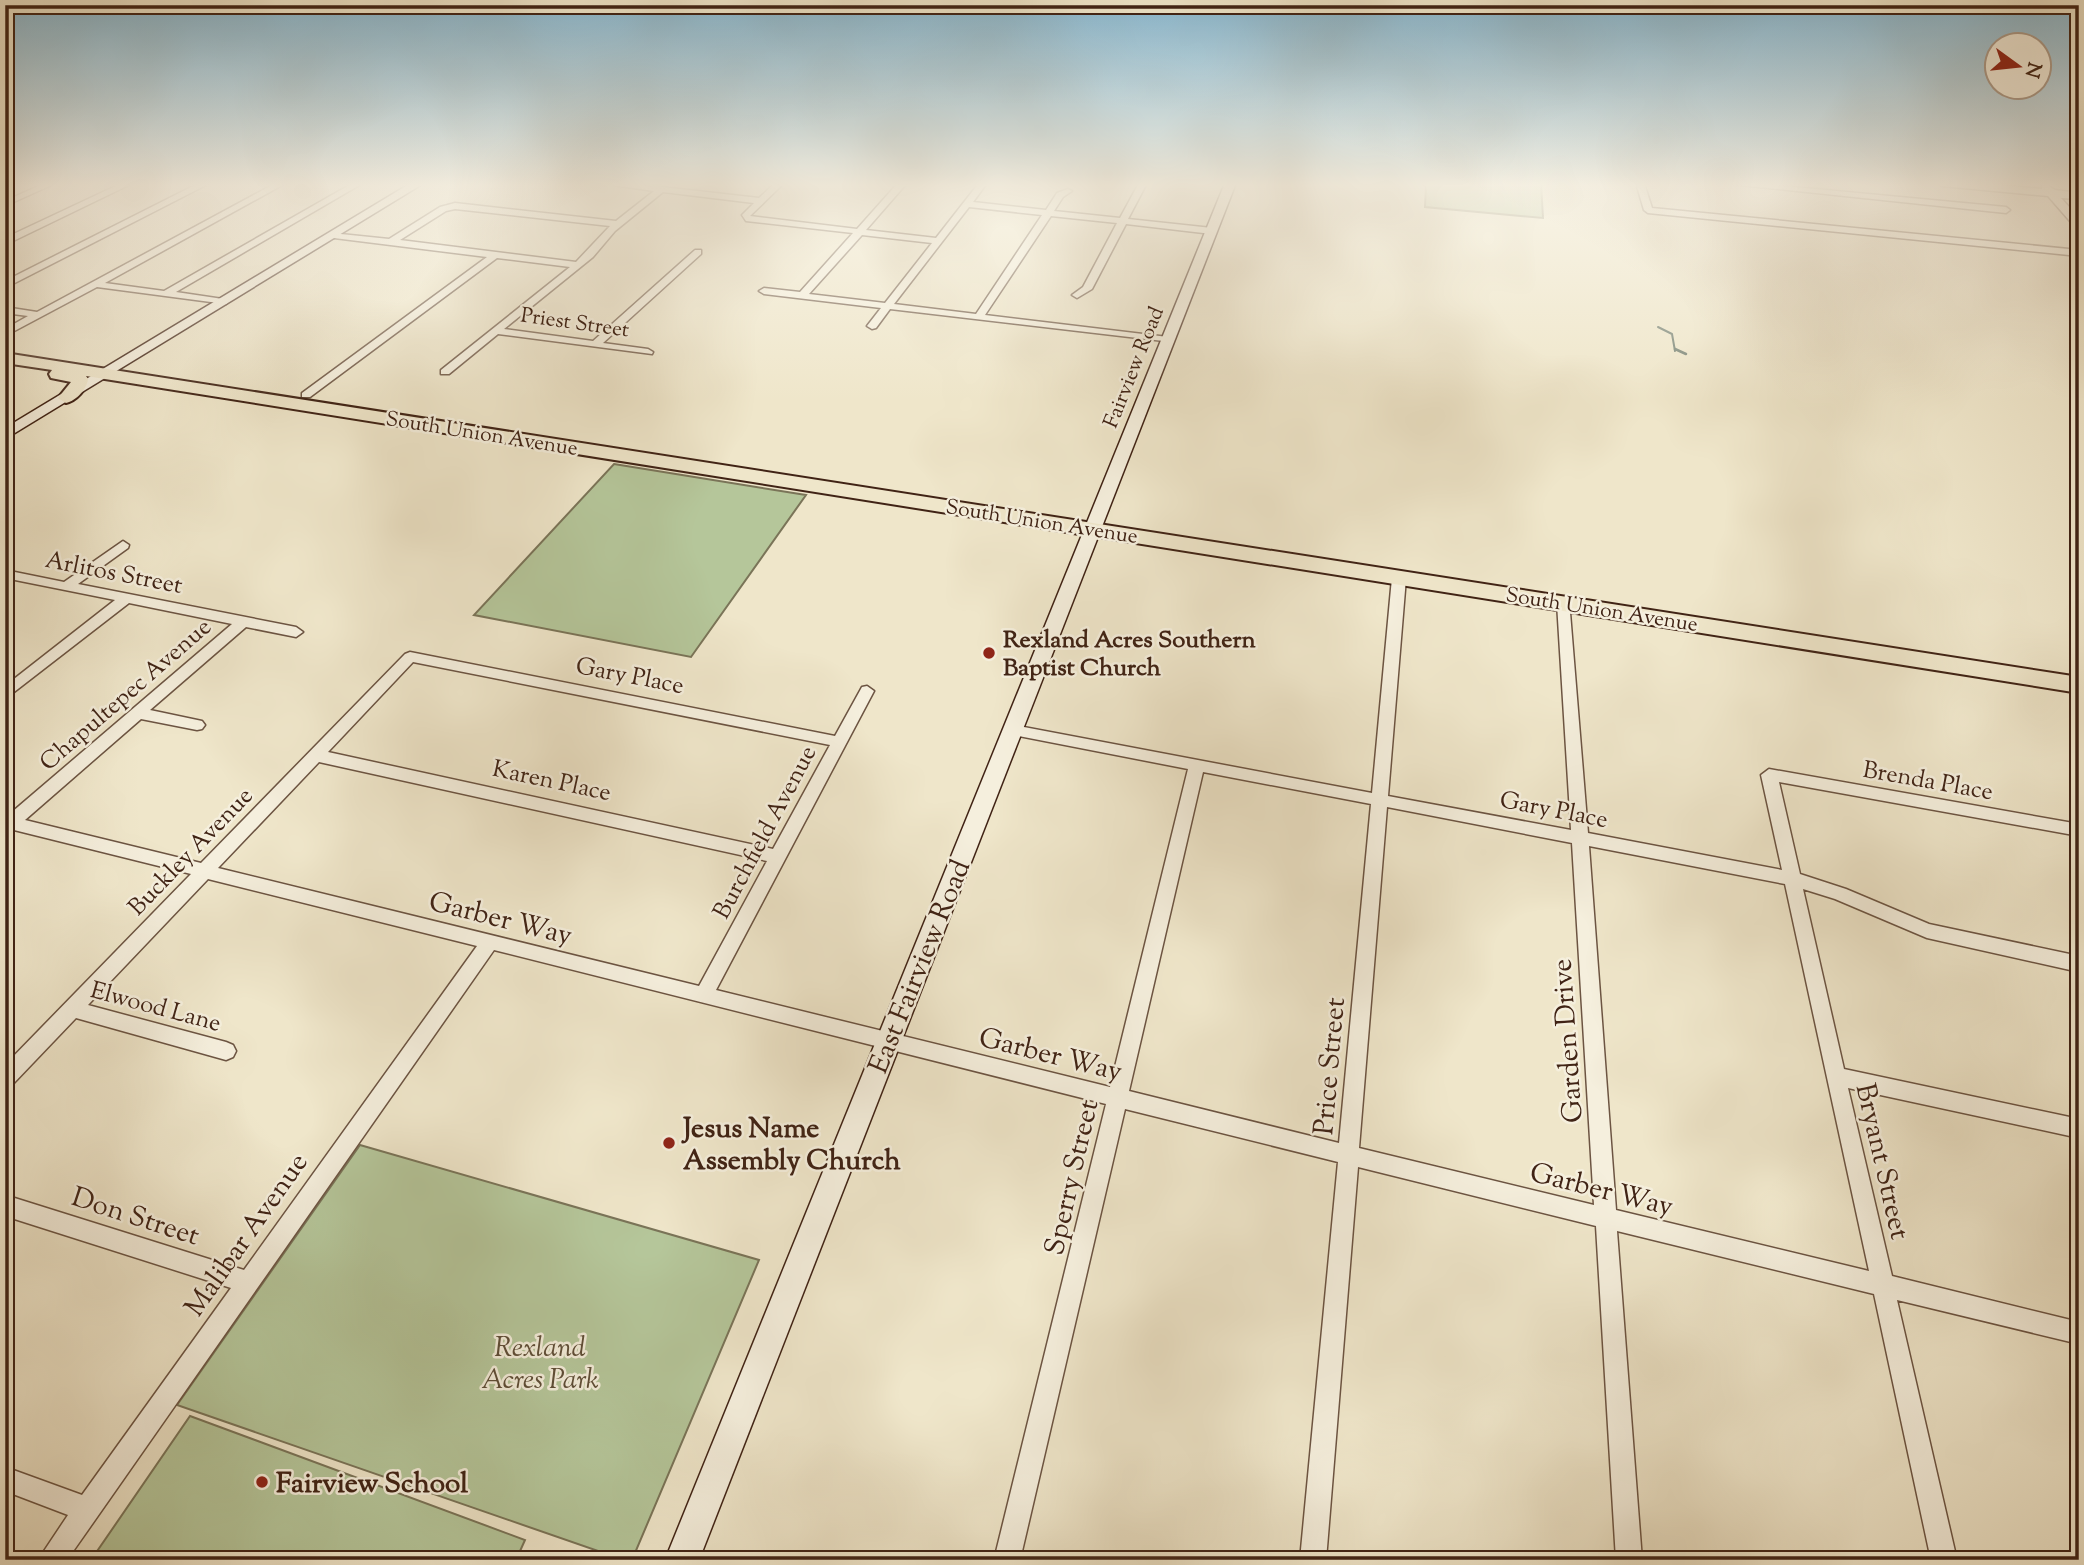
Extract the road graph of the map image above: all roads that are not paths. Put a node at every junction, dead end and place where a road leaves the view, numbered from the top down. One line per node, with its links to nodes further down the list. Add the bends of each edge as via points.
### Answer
1 (62, 256): 16 (street)
2 (147, 256): 15 (street)
3 (232, 256): 18 (street)
4 (299, 256): 21 (street)
5 (494, 256): 35 (street)
6 (504, 256): 14 (street)
7 (587, 256): 14 (street)
8 (694, 256): 30 (street)
9 (838, 256): 20 (street)
10 (926, 256): 22 (street)
11 (1020, 256): 25 (street)
12 (1105, 256): 19 (street, via 1087,289)
13 (1202, 256): 29 (street, Fairview Road)
14 (578, 265): 27 (street)
15 (95, 284): 18 (street); 24 (street)
16 (5, 285)
17 (764, 291): 20 (street)
18 (166, 294): 21 (street)
19 (1077, 295)
20 (802, 296): 22 (street)
21 (223, 302): 33 (street)
22 (887, 306): 25 (street); 26 (street)
23 (5, 310): 24 (street)
24 (38, 315): 28 (street)
25 (979, 317): 29 (street)
26 (872, 326)
27 (496, 331): 30 (street, Priest Street); 34 (street)
28 (5, 333)
29 (1168, 340): 39 (street, Fairview Road)
30 (595, 345): 31 (street, Priest Street)
31 (648, 352)
32 (7, 356): 33 (main road, South Union Avenue); 33 (main road, South Union Avenue, via 36,352); 36 (main road, via 80,379)
33 (113, 369): 35 (main road, South Union Avenue, via 199,377); 36 (street); 38 (main road, South Union Avenue, via 490,434 503,431)
34 (445, 372)
35 (306, 395): 38 (main road, South Union Avenue)
36 (66, 398): 37 (street)
37 (5, 435)
38 (587, 444): 39 (main road, South Union Avenue); 39 (main road, South Union Avenue, via 672,452)
39 (1096, 524): 41 (main road, South Union Avenue); 41 (main road, South Union Avenue, via 1255,555); 59 (street, East Fairview Road)
40 (123, 545): 44 (street)
41 (1393, 571): 46 (main road, South Union Avenue); 47 (main road, South Union Avenue); 64 (street, Price Street)
42 (12, 575): 43 (street); 44 (street, Arlitos Street)
43 (5, 586)
44 (67, 586): 45 (street, Arlitos Street)
45 (127, 598): 48 (street, Arlitos Street); 56 (street)
46 (1564, 603): 47 (main road, via 1585,600 1667,613); 51 (main road, South Union Avenue); 67 (street, Garden Drive)
47 (1698, 612): 52 (main road, South Union Avenue)
48 (244, 621): 49 (street, Arlitos Street); 57 (street, Chapultepec Avenue)
49 (296, 632)
50 (410, 657): 60 (street, Gary Place); 61 (street, Buckley Avenue)
51 (1968, 667): 53 (main road, via 2001,666); 54 (main road, South Union Avenue)
52 (2079, 672)
53 (2079, 678)
54 (2079, 685)
55 (867, 691): 60 (street, Burchfield Avenue)
56 (5, 694)
57 (138, 713): 58 (street); 65 (street, Chapultepec Avenue)
58 (197, 725)
59 (1013, 730): 62 (street, Gary Place); 75 (street, East Fairview Road)
60 (840, 742): 68 (street, Burchfield Avenue)
61 (316, 755): 68 (street, Karen Place); 69 (street, Buckley Avenue)
62 (1197, 766): 64 (street, Gary Place); 79 (street, Sperry Street)
63 (1769, 775): 66 (street, Brenda Place); 70 (street, Bryant Street)
64 (1380, 801): 67 (street, Gary Place); 81 (street, Price Street)
65 (8, 826): 69 (street, Garber Way)
66 (2079, 830)
67 (1580, 839): 70 (street, Gary Place); 83 (street, Garden Drive)
68 (778, 857): 73 (street, Burchfield Avenue)
69 (204, 872): 71 (street, Garber Way); 74 (street, Buckley Avenue)
70 (1793, 879): 72 (street, Gary Place, via 1927,931); 77 (street, Bryant Street)
71 (489, 943): 73 (street, Garber Way); 84 (street, Malibar Avenue)
72 (2079, 964)
73 (703, 996): 75 (street, Garber Way)
74 (73, 1009): 76 (street, Elwood Lane); 78 (street, Buckley Avenue)
75 (888, 1041): 79 (street, Garber Way); 90 (street, East Fairview Road)
76 (226, 1051)
77 (1836, 1076): 80 (street); 85 (street, Bryant Street)
78 (5, 1079)
79 (1117, 1098): 81 (street, Garber Way); 91 (street, Sperry Street)
80 (2079, 1129)
81 (1349, 1155): 83 (street, Garber Way); 92 (street, Price Street)
82 (5, 1205): 84 (street, Don Street)
83 (1605, 1217): 85 (street, Garber Way); 93 (street, Garden Drive)
84 (248, 1282): 88 (street, Malibar Avenue)
85 (1883, 1285): 86 (street, Garber Way); 94 (street, Bryant Street)
86 (2079, 1333)
87 (5, 1479): 88 (street)
88 (87, 1509): 89 (street, Malibar Avenue)
89 (51, 1560)
90 (682, 1560)
91 (1007, 1560)
92 (1313, 1560)
93 (1629, 1560)
94 (1944, 1560)

